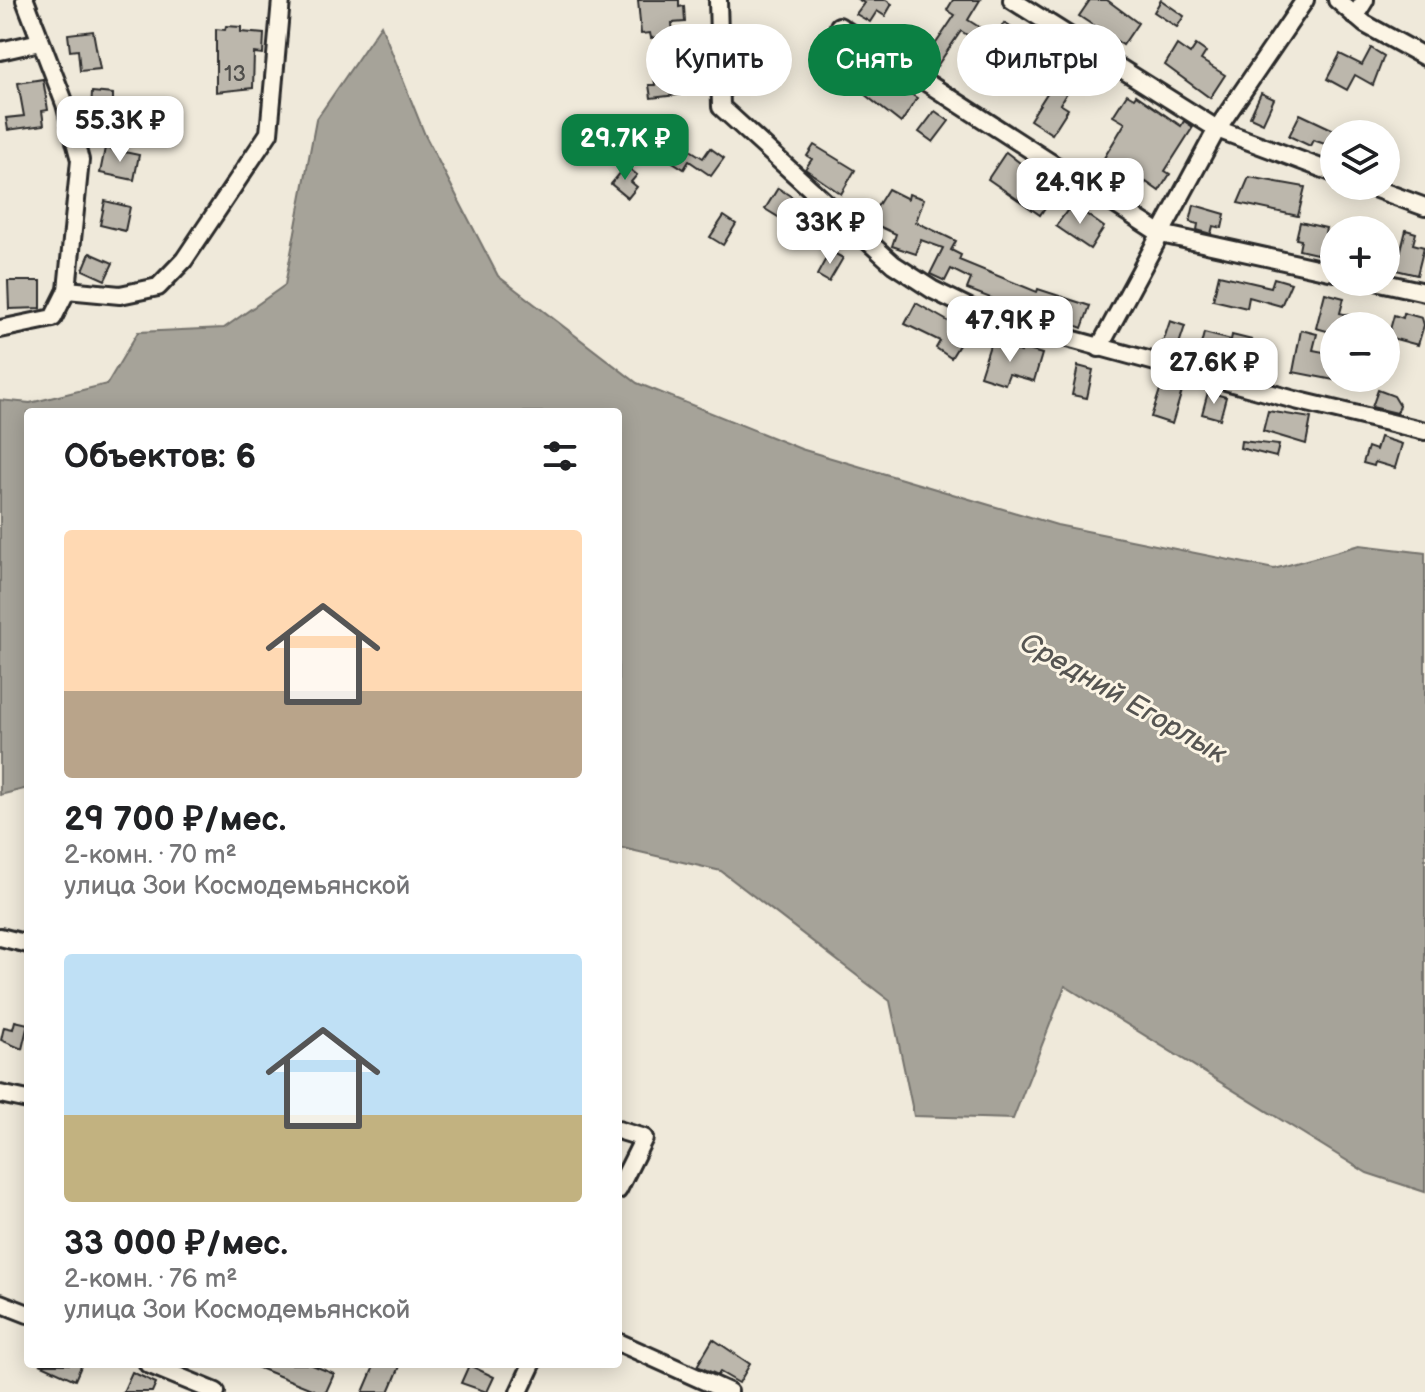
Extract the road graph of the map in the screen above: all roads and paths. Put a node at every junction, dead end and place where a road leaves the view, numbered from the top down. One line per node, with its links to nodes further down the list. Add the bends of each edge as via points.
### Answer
1 (25, 0): 9 (street)
2 (281, 0): 20 (street, via 269,133 184,260 158,287 120,295)
3 (718, 0): 23 (street, via 721,107 893,264 933,290 986,316)
4 (1012, 0): 13 (street)
5 (1305, 0): 13 (street)
6 (1337, 0): 8 (street)
7 (1365, 0): 8 (street)
8 (1355, 16): 11 (street)
9 (40, 42): 10 (street); 20 (street, via 80,160)
10 (0, 51)
11 (1425, 57)
12 (941, 92): 17 (street)
13 (1217, 129): 14 (street); 17 (street)
14 (1320, 168)
15 (1400, 198): 16 (street)
16 (1425, 207)
17 (1161, 234): 18 (street); 23 (street)
18 (1320, 269)
19 (1400, 286): 21 (street)
20 (67, 290): 22 (street, via 53,318)
21 (1425, 292)
22 (0, 329)
23 (1099, 348): 24 (street)
24 (1425, 431)
25 (0, 937): 26 (street)
26 (24, 943)
27 (0, 1094): 28 (street)
28 (24, 1099)
29 (622, 1131): 30 (street, via 644,1138)
30 (622, 1182)
31 (0, 1303): 32 (street)
32 (24, 1312)
33 (622, 1344): 38 (street)
34 (158, 1368): 36 (street)
35 (530, 1368): 37 (street)
36 (216, 1392)
37 (519, 1392)
38 (729, 1392)

